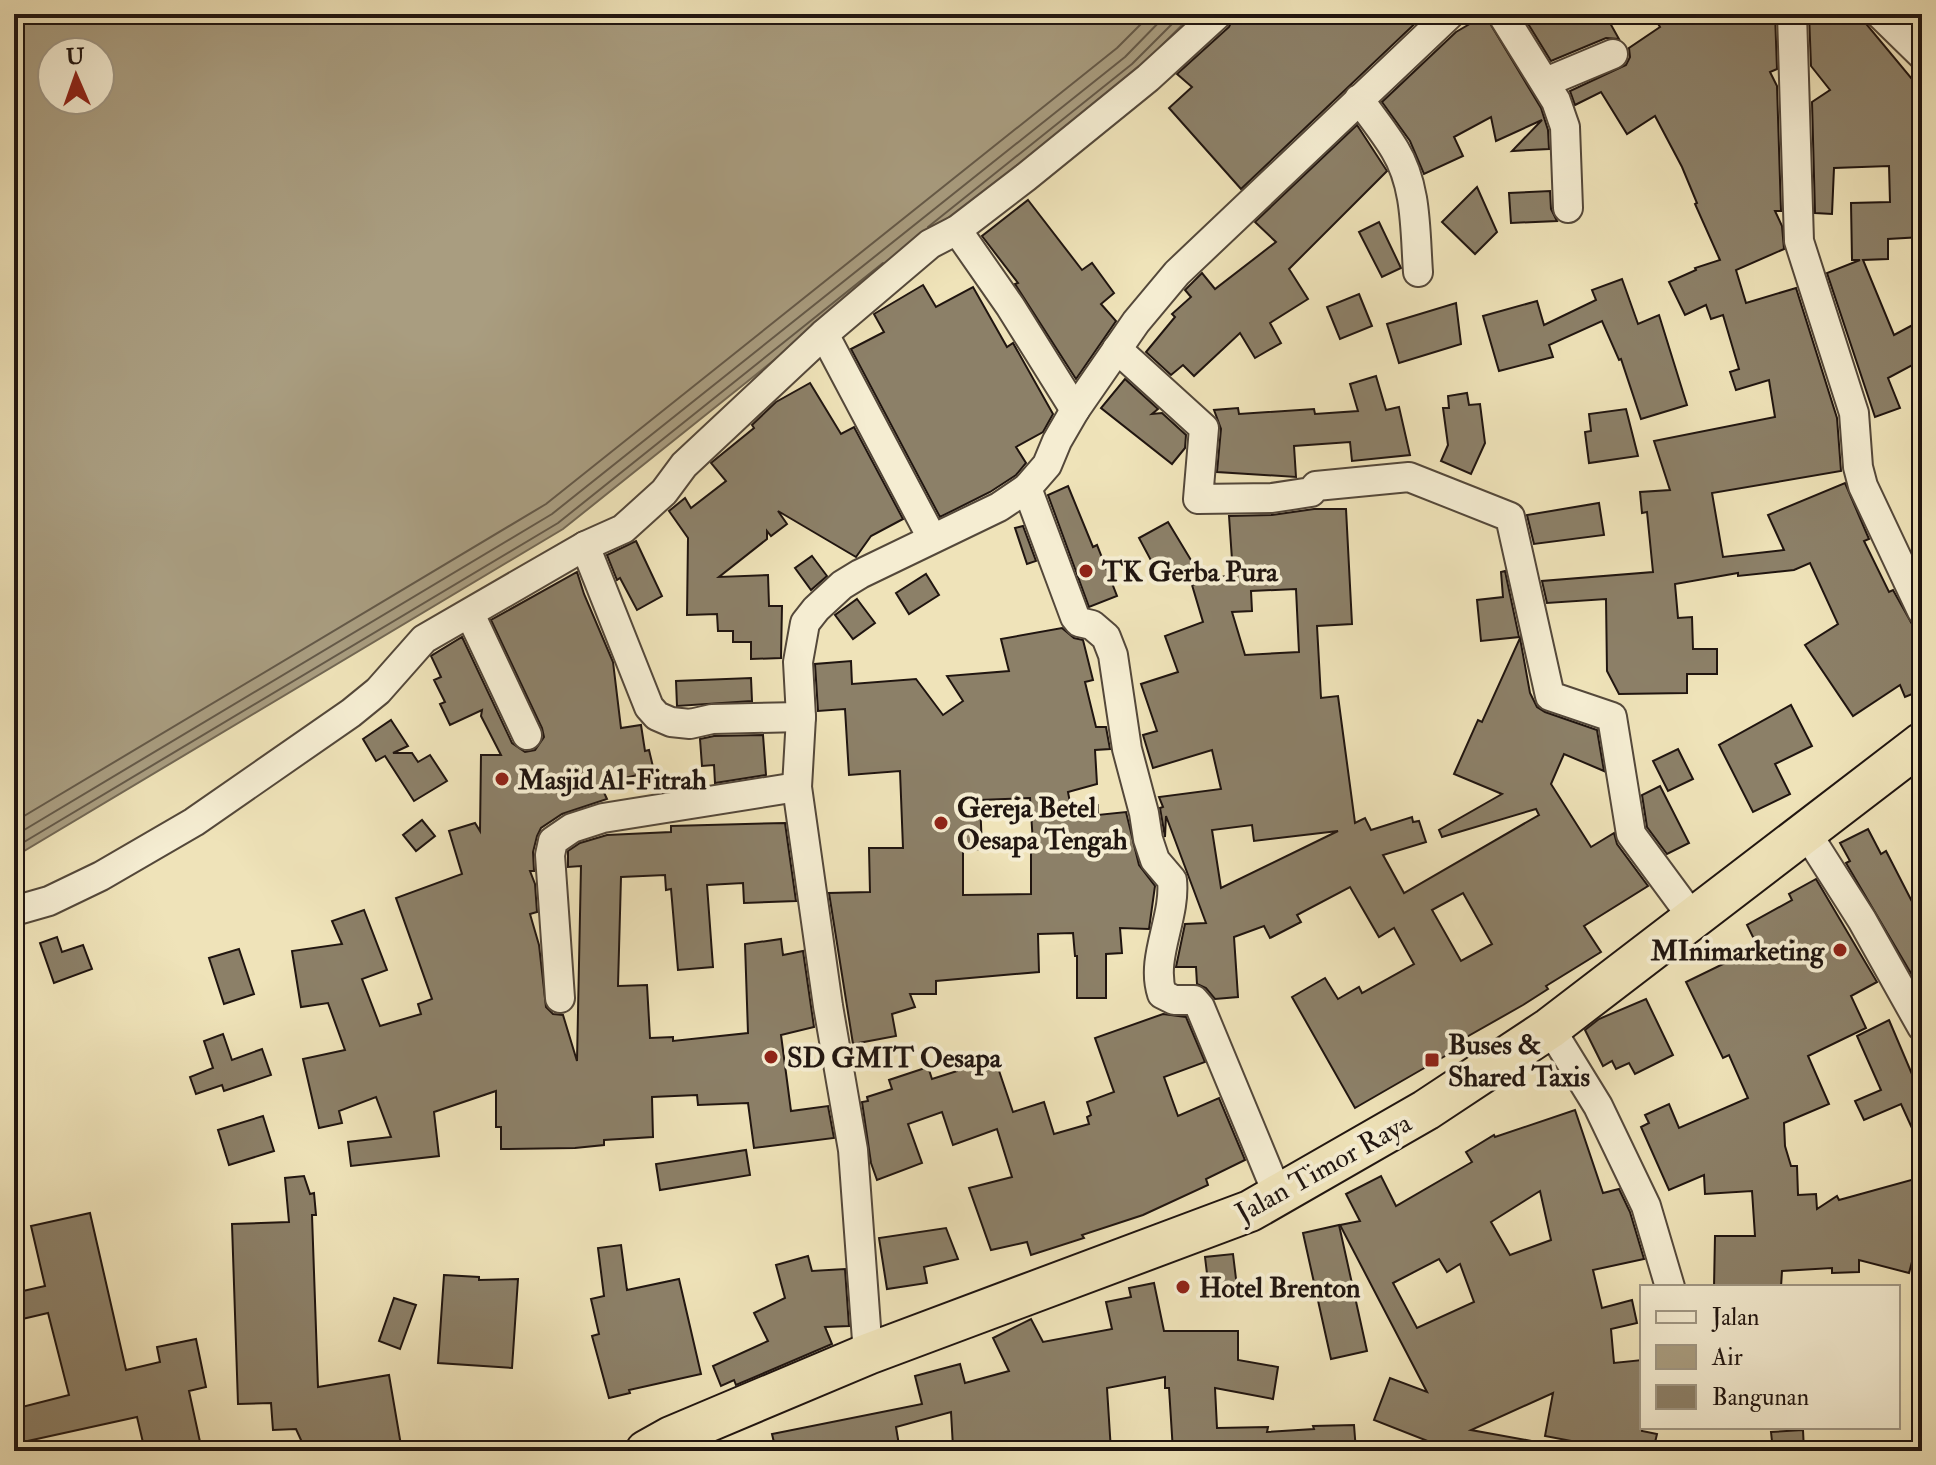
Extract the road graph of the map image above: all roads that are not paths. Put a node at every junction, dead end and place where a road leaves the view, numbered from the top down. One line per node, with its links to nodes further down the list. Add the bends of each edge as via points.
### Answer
1 (1218, 14): 11 (street, via 1148,78)
2 (1450, 14): 9 (street)
3 (1502, 14): 8 (street)
4 (1792, 14): 19 (street, via 1799,241 1854,413 1863,486)
5 (1880, 14): 7 (street)
6 (1613, 54): 8 (street)
7 (1922, 55)
8 (1546, 82): 10 (street, via 1565,127)
9 (1359, 99): 12 (street, via 1404,169 1412,198); 14 (street, via 1177,273)
10 (1568, 208)
11 (957, 230): 13 (street, via 930,244); 15 (street)
12 (1418, 272)
13 (824, 334): 17 (street); 18 (street, via 684,465 644,511 623,529)
14 (1117, 349): 15 (street); 27 (street, via 1204,428 1198,499 1272,498 1311,492 1316,486 1409,477 1510,517 1550,696 1612,717 1631,834)
15 (1075, 410): 16 (street, via 1047,465)
16 (1027, 488): 17 (street); 31 (street, via 1075,617 1106,637 1113,655 1148,839 1155,860 1172,880 1158,973 1162,994 1194,1000 1200,1007)
17 (932, 538): 21 (street, via 842,585 805,623 798,662)
18 (585, 546): 20 (street); 21 (street, via 657,716 690,724)
19 (1922, 611)
20 (470, 614): 22 (street); 26 (street, via 424,639 351,713 194,822 101,876)
21 (801, 717): 24 (street)
22 (527, 735)
23 (1922, 743): 25 (highway, Jalan Timor Raya)
24 (797, 787): 28 (street, via 603,818 553,841); 33 (street, via 853,1150)
25 (1806, 832): 27 (highway, Jalan Timor Raya); 29 (street)
26 (14, 911)
27 (1693, 918): 30 (highway, Jalan Timor Raya)
28 (560, 998)
29 (1922, 1027)
30 (1550, 1028): 31 (highway, Jalan Timor Raya, via 1426,1110); 32 (street, via 1598,1106 1646,1206)
31 (1278, 1195): 33 (highway, Jalan Timor Raya, via 1250,1211)
32 (1669, 1285)
33 (868, 1354): 34 (highway, Jalan Timor Raya)
34 (664, 1446)

